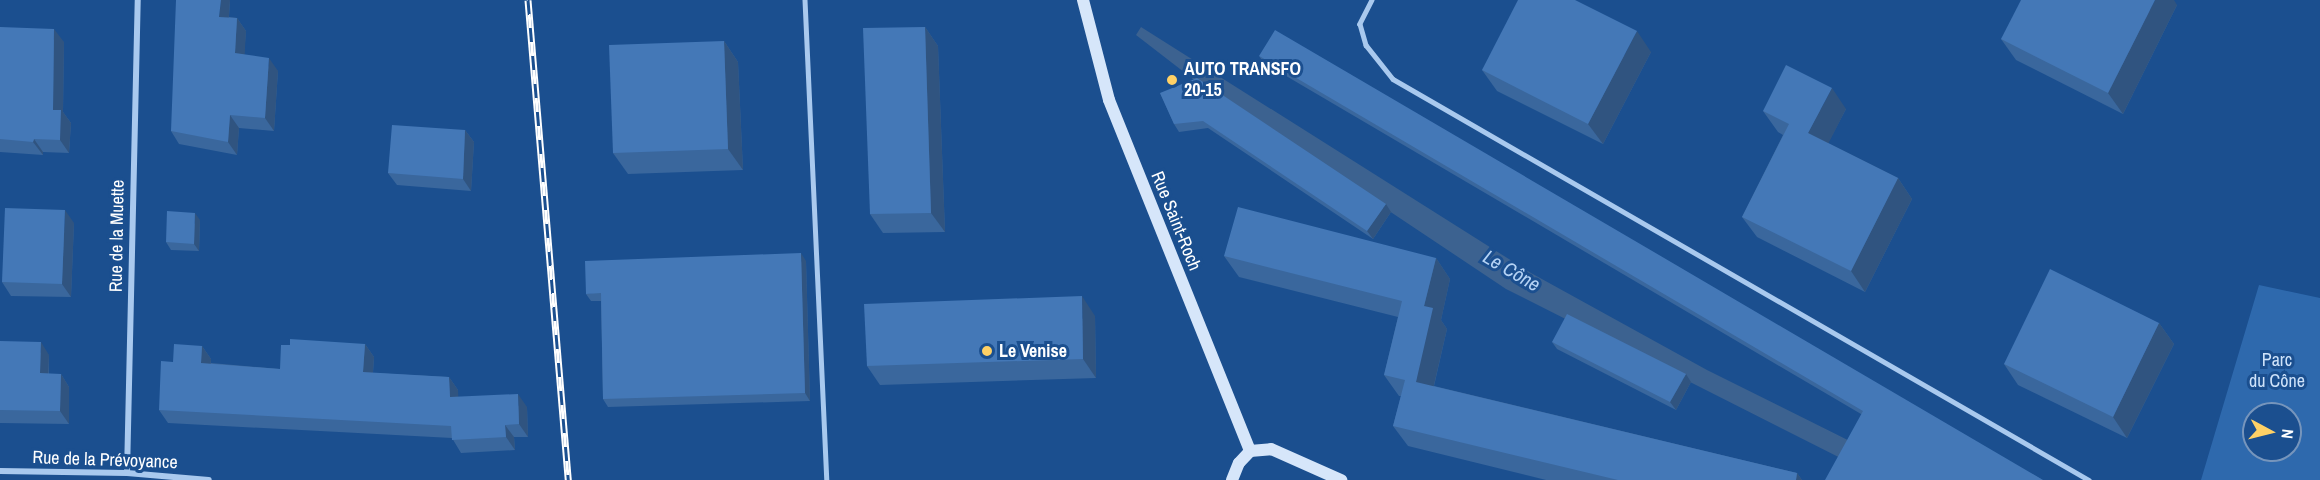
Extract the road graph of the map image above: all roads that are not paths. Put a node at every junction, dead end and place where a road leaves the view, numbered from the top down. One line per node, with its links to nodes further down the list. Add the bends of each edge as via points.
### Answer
1 (138, 0): 7 (street, Rue de la Muette)
2 (805, 0): 9 (lane)
3 (1083, 0): 5 (street, Rue Saint-Roch, via 1109,100)
4 (1372, 0): 12 (lane, via 1360,24 1366,45 1394,79)
5 (1250, 451): 10 (street); 11 (street, via 1283,451)
6 (0, 471): 7 (street, Rue de la Prévoyance)
7 (127, 473): 8 (street, Rue de la Prévoyance)
8 (209, 480)
9 (827, 480)
10 (1229, 480)
11 (1341, 480)
12 (2089, 480)

